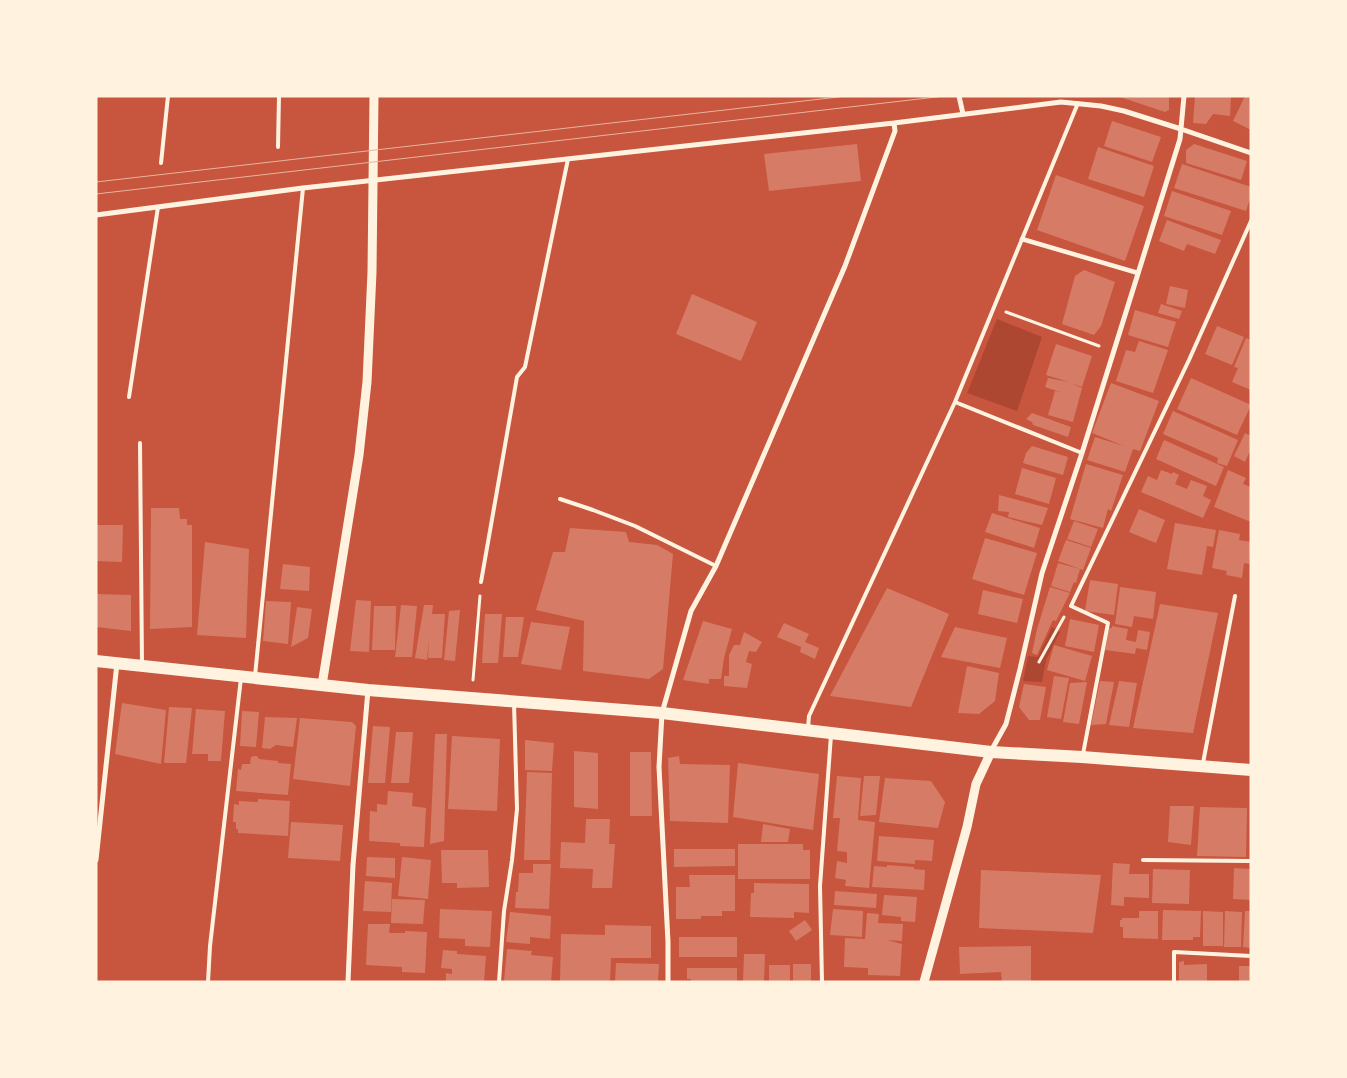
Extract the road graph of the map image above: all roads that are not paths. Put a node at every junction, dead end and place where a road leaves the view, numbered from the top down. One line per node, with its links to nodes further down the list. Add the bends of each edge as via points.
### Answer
1 (168, 96): 13 (lane)
2 (279, 96): 10 (lane)
3 (374, 96): 14 (street)
4 (960, 96): 7 (street)
5 (1184, 96): 9 (street)
6 (1078, 103): 7 (street, via 1061,102); 9 (street, via 1124,111); 19 (lane)
7 (963, 114): 8 (street)
8 (894, 123): 12 (street); 26 (street, via 895,131 845,266)
9 (1182, 129): 11 (street); 20 (street)
10 (278, 148)
11 (1251, 153)
12 (568, 159): 14 (street); 27 (lane, via 525,367 517,377)
13 (161, 163)
14 (374, 181): 15 (street); 33 (street, via 368,363 359,455)
15 (303, 188): 16 (street); 32 (lane)
16 (158, 207): 17 (street); 21 (lane)
17 (96, 215)
18 (1251, 221): 40 (lane, via 1189,360 1071,606 1108,623)
19 (1022, 239): 20 (street); 22 (lane)
20 (1138, 273): 24 (street)
21 (129, 397)
22 (955, 402): 24 (lane); 37 (lane, via 809,716)
23 (140, 443): 31 (lane)
24 (1082, 453): 39 (street, via 1042,573 1006,724)
25 (560, 499): 26 (lane, via 635,526)
26 (716, 566): 36 (street, via 691,612)
27 (481, 582)
28 (1236, 596): 41 (lane)
29 (96, 661): 30 (main road)
30 (117, 663): 31 (main road); 43 (street)
31 (142, 666): 32 (main road)
32 (248, 678): 33 (main road); 47 (lane, via 210,946)
33 (322, 685): 34 (main road)
34 (368, 690): 35 (main road); 48 (street, via 352,866)
35 (514, 701): 36 (main road); 49 (lane, via 517,809)
36 (662, 713): 37 (main road); 50 (street, via 659,767)
37 (808, 730): 38 (main road)
38 (831, 733): 39 (main road); 51 (lane, via 820,886)
39 (990, 752): 40 (main road); 52 (street, via 976,784)
40 (1082, 757): 41 (main road)
41 (1203, 766): 42 (main road)
42 (1251, 770)
43 (96, 860)
44 (1142, 860): 45 (lane)
45 (1251, 861)
46 (1251, 956): 53 (lane, via 1174,952)
47 (208, 982)
48 (348, 982)
49 (498, 982)
50 (668, 982)
51 (822, 982)
52 (924, 982)
53 (1174, 982)

